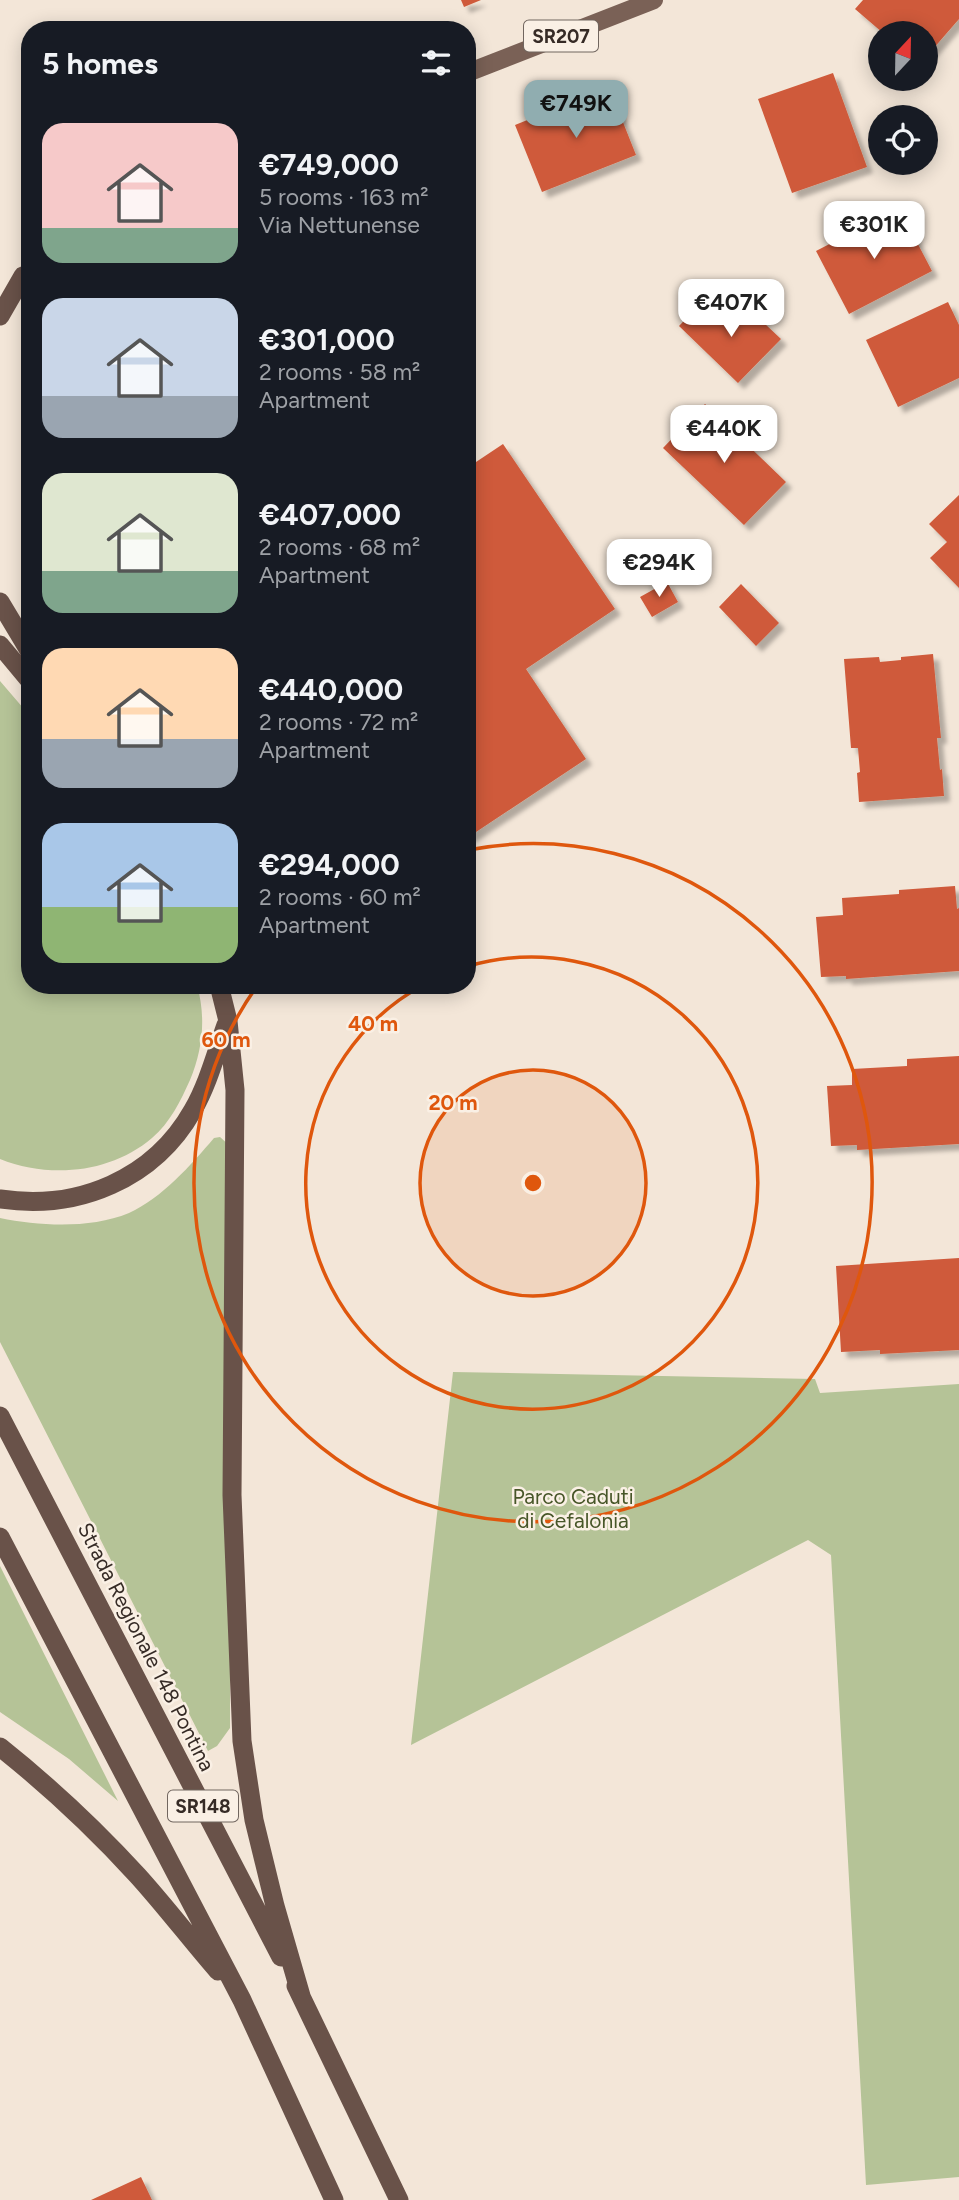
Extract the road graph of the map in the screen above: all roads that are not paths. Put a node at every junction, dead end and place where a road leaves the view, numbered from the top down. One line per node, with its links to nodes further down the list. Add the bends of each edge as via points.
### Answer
1 (654, 0): 2 (main road, SR207)
2 (476, 69)
3 (21, 278): 5 (main road)
4 (21, 283): 6 (highway)
5 (0, 293)
6 (0, 316)
7 (0, 602): 8 (highway)
8 (21, 637)
9 (0, 648): 10 (highway)
10 (21, 672)
11 (221, 994): 12 (highway)
12 (228, 1021): 13 (highway, via 195,1108 174,1139 151,1161 118,1183 87,1194 48,1200); 17 (highway, via 235,1090 232,1495 242,1741 254,1820)
13 (0, 1199)
14 (0, 1416): 17 (highway, Strada Regionale 148 Pontina / SR148)
15 (0, 1537): 18 (highway, SR148)
16 (0, 1747): 18 (highway, via 109,1846)
17 (302, 1996): 20 (highway, Strada Regionale 148 Pontina / SR148)
18 (242, 2000): 19 (highway, SR148)
19 (334, 2200)
20 (399, 2200)

